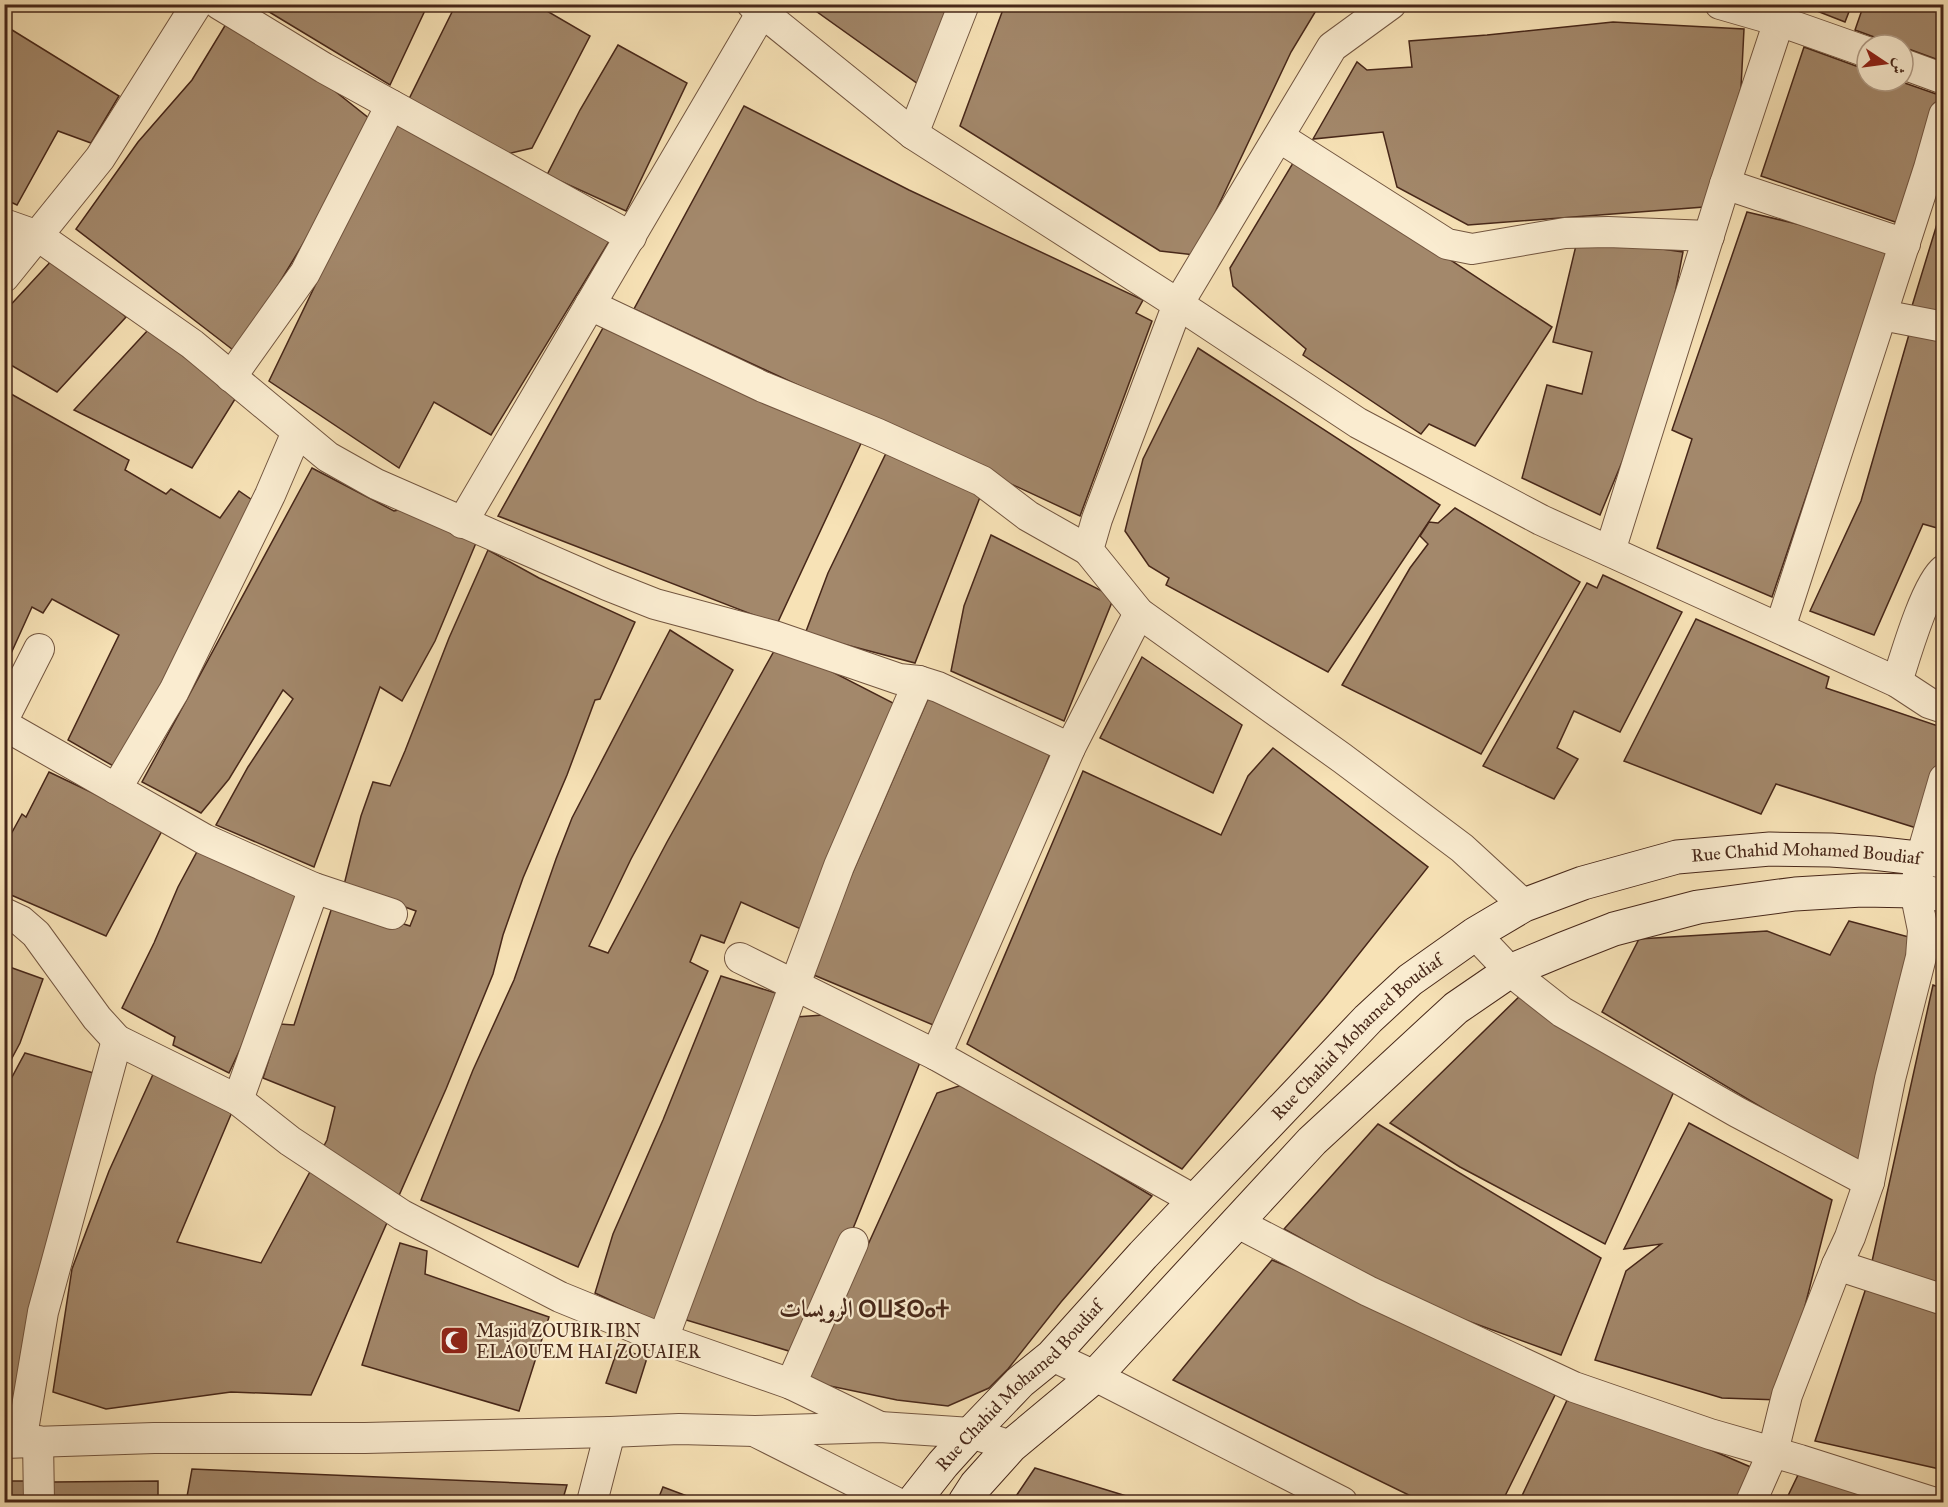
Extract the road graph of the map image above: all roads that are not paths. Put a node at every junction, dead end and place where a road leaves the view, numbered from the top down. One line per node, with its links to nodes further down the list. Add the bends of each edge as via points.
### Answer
1 (197, 4): 17 (street, via 100,158)
2 (219, 4): 11 (street)
3 (964, 4): 13 (street)
4 (1391, 4): 14 (street, via 1332,47)
5 (1720, 4): 7 (street)
6 (757, 8): 13 (street); 19 (street)
7 (1779, 21): 8 (street); 15 (street)
8 (1855, 48)
9 (1915, 68): 10 (street)
10 (1944, 79)
11 (391, 105): 19 (street); 26 (street, via 304,273)
12 (1944, 115): 20 (street)
13 (913, 134): 22 (street)
14 (1279, 137): 18 (street, via 1447,244 1472,249 1565,233); 22 (street)
15 (1725, 184): 18 (street); 20 (street)
16 (4, 224): 17 (street)
17 (38, 236): 21 (street); 26 (street, via 192,344)
18 (1709, 236): 30 (street)
19 (631, 237): 23 (street)
20 (1905, 244): 24 (street)
21 (4, 276)
22 (1178, 304): 29 (street); 30 (street, via 1358,423 1541,520)
23 (590, 305): 28 (street); 29 (street, via 763,387 982,481 1028,516)
24 (1882, 315): 25 (street); 33 (street)
25 (1944, 327)
26 (231, 377): 27 (street)
27 (297, 432): 28 (street, via 328,456 376,484); 42 (street, via 174,691)
28 (462, 523): 35 (street, via 656,604 774,636 899,679)
29 (1088, 550): 32 (street)
30 (1610, 551): 33 (street)
31 (1944, 570): 36 (street, via 1929,591)
32 (1138, 613): 40 (street); 46 (street, via 1462,848)
33 (1780, 628): 36 (street)
34 (39, 649): 38 (street)
35 (919, 681): 40 (street); 52 (street, via 839,866)
36 (1897, 682): 37 (street)
37 (1944, 708)
38 (4, 718)
39 (4, 724): 42 (street)
40 (1070, 748): 54 (street)
41 (1944, 779): 43 (street)
42 (116, 789): 44 (street, via 204,839)
43 (1932, 860): 45 (street); 46 (main road, Rue Chahid Mohamed Boudiaf, via 1852,851 1780,849 1677,857 1583,883)
44 (314, 888): 48 (street); 55 (street)
45 (1929, 893): 51 (main road, Rue Chahid Mohamed Boudiaf, via 1862,890 1795,894 1698,907 1614,929); 56 (street, via 1921,957)
46 (1524, 905): 49 (main road, Rue Chahid Mohamed Boudiaf)
47 (4, 913): 53 (street, via 36,934)
48 (392, 914)
49 (1475, 934): 51 (street); 57 (main road, Rue Chahid Mohamed Boudiaf, via 1410,980 1368,1019)
50 (740, 958): 52 (street)
51 (1510, 971): 56 (street, via 1562,1012); 58 (main road, Rue Chahid Mohamed Boudiaf, via 1456,1008 1312,1141)
52 (794, 984): 54 (street); 62 (street)
53 (117, 1040): 55 (street); 70 (street, via 43,1312)
54 (936, 1055): 57 (street)
55 (238, 1100): 62 (street, via 290,1141 402,1215 560,1297)
56 (1869, 1182): 60 (street)
57 (1196, 1202): 63 (main road, Rue Chahid Mohamed Boudiaf)
58 (1236, 1222): 64 (main road, Rue Chahid Mohamed Boudiaf); 72 (street, via 1368,1291 1574,1387)
59 (853, 1243): 65 (street)
60 (1837, 1266): 61 (street); 72 (street, via 1787,1395)
61 (1944, 1300)
62 (663, 1339): 65 (street)
63 (1052, 1356): 64 (street); 69 (main road, Rue Chahid Mohamed Boudiaf, via 1020,1382)
64 (1095, 1376): 71 (main road, Rue Chahid Mohamed Boudiaf); 78 (street)
65 (791, 1384): 66 (street)
66 (880, 1427): 67 (street); 69 (street)
67 (755, 1431): 68 (street); 75 (street)
68 (610, 1432): 70 (street); 74 (street)
69 (971, 1433): 71 (street); 76 (main road, Rue Chahid Mohamed Boudiaf)
70 (21, 1442): 73 (street)
71 (1011, 1446): 77 (main road, Rue Chahid Mohamed Boudiaf)
72 (1773, 1452): 79 (street); 80 (street)
73 (39, 1503)
74 (592, 1503)
75 (895, 1503)
76 (913, 1503)
77 (965, 1503)
78 (1342, 1503)
79 (1751, 1503)
80 (1932, 1503)

